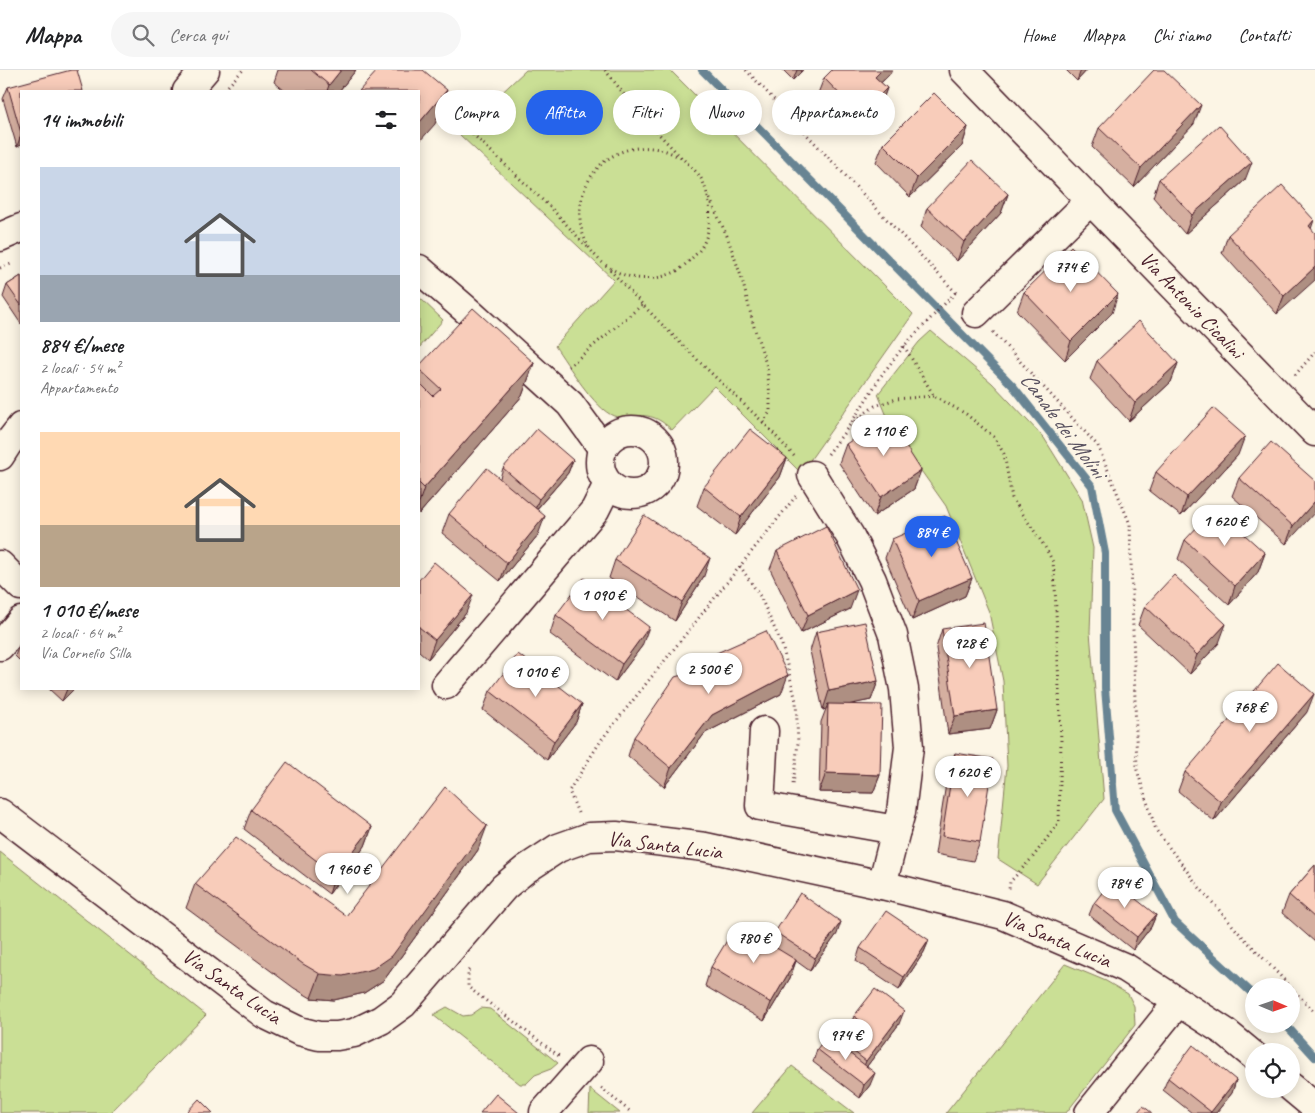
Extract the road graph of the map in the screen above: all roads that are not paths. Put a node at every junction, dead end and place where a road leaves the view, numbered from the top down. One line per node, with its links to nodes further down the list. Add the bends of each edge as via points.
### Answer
1 (964, 70): 2 (street, Via Antonio Cicalini)
2 (1091, 200): 6 (street); 8 (street, Via Antonio Cicalini)
3 (20, 228): 4 (street)
4 (0, 237)
5 (420, 270): 9 (street)
6 (976, 313)
7 (20, 428): 10 (street)
8 (1315, 432)
9 (611, 441): 12 (street, via 601,458 601,467 604,476); 12 (street, via 628,430 648,434 659,445 664,460 664,470 659,479 644,492 634,494)
10 (0, 456)
11 (812, 475): 20 (street, via 850,536 894,635 904,689 909,747)
12 (616, 488): 17 (street)
13 (0, 565): 14 (street)
14 (20, 585)
15 (20, 622): 16 (street)
16 (0, 646)
17 (446, 686)
18 (764, 730): 20 (street, via 760,806)
19 (0, 812): 21 (street, Via Santa Lucia, via 264,1014 299,1031 319,1036 354,1033 396,1010 504,887 558,848 589,838 616,836 705,847)
20 (896, 830): 21 (street)
21 (882, 885): 22 (street, Via Santa Lucia, via 1003,915 1126,968)
22 (1178, 1002): 23 (street, Via Santa Lucia); 28 (street)
23 (1245, 1049)
24 (584, 1066): 27 (street)
25 (1300, 1094): 26 (street)
26 (1315, 1107)
27 (545, 1113)
28 (1089, 1113)

